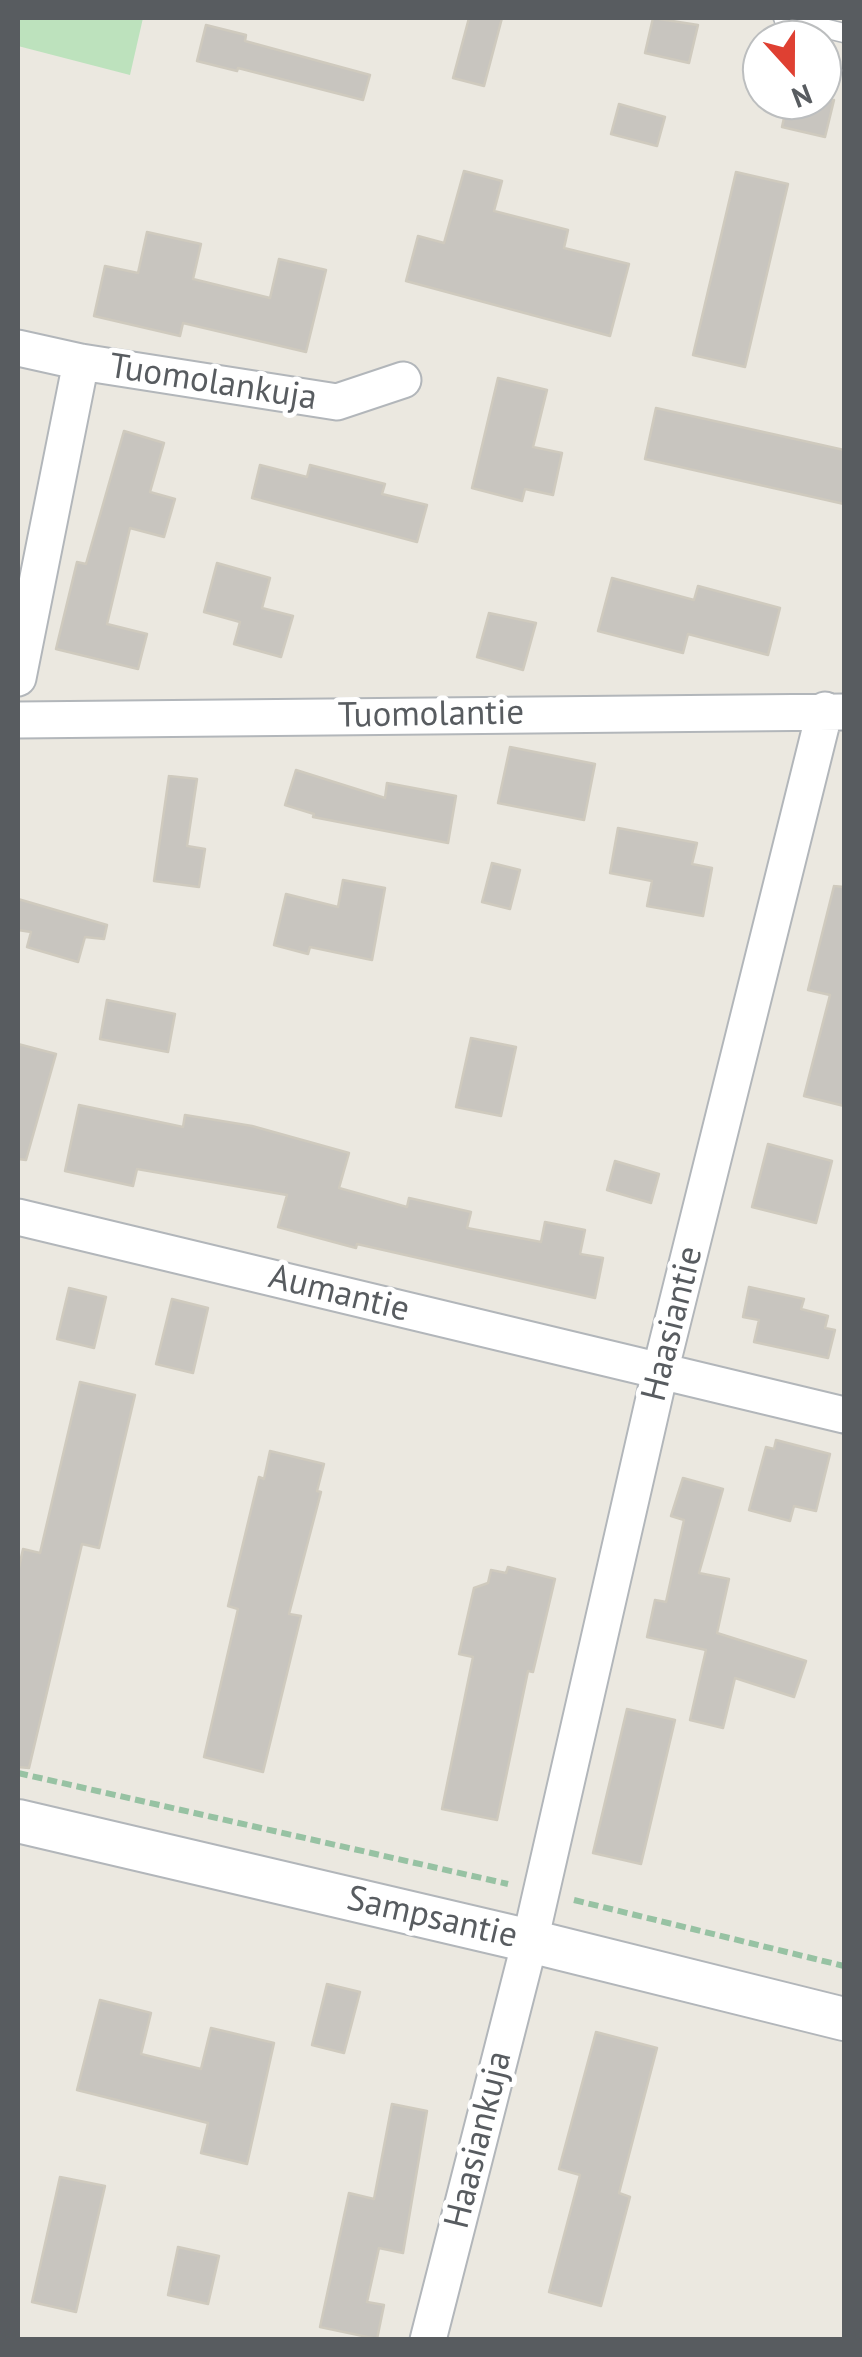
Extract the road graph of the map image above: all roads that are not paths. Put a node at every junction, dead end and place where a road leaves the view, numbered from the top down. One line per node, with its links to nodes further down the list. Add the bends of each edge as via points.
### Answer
1 (784, 18): 2 (lane)
2 (844, 33)
3 (18, 348): 4 (street, Tuomolankuja)
4 (80, 362): 5 (street, Tuomolankuja, via 337,402); 6 (street, Tuomolankuja)
5 (403, 380)
6 (18, 678)
7 (835, 711): 8 (street, Tuomolantie); 10 (street, Haasiantie)
8 (18, 720)
9 (18, 1216): 10 (street, Aumantie)
10 (660, 1372): 11 (street, Aumantie); 13 (street, Haasiantie)
11 (844, 1415)
12 (18, 1822): 13 (street, Sampsantie)
13 (530, 1941): 14 (street, Sampsantie); 15 (street, Haasiankuja)
14 (844, 2019)
15 (428, 2340)

